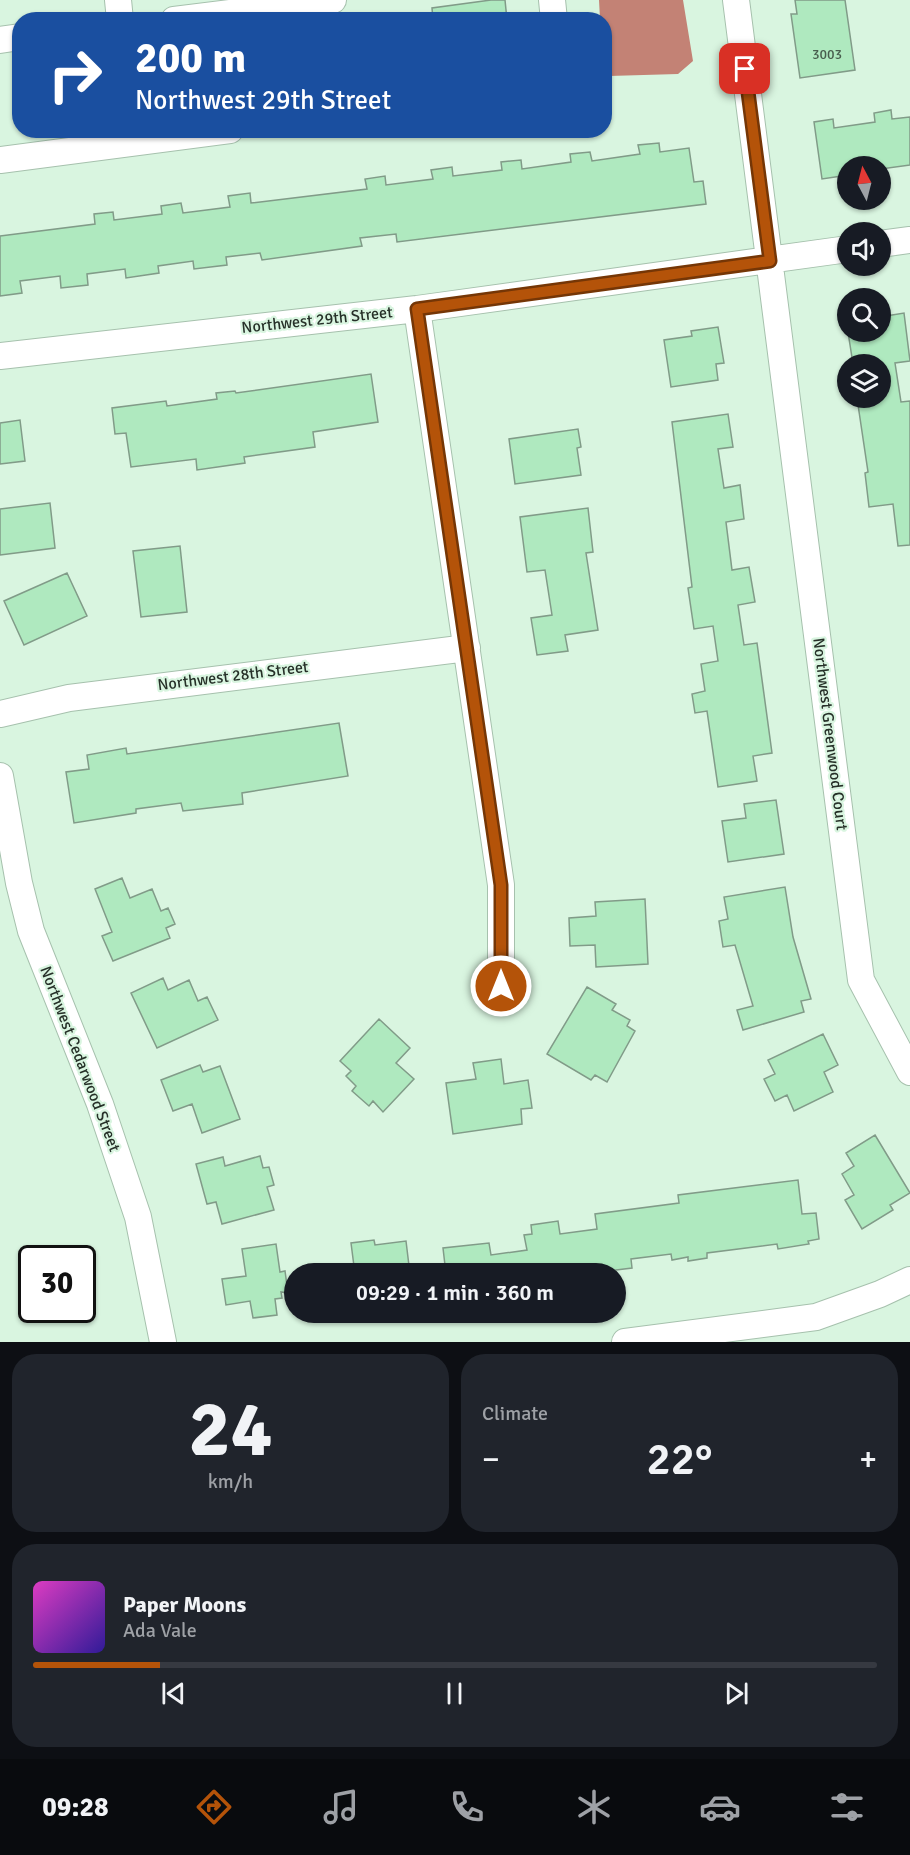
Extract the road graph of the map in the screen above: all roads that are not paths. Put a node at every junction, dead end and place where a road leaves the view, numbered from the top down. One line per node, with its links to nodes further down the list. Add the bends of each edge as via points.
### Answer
1 (333, 0): 3 (street)
2 (736, 0): 9 (street, Northwest Greenwood Court)
3 (238, 12)
4 (169, 138): 5 (street)
5 (0, 160)
6 (910, 240): 7 (street)
7 (891, 243)
8 (837, 251): 9 (street, Northwest 29th Street)
9 (770, 261): 10 (street, Northwest 29th Street); 16 (street, Northwest Greenwood Court, via 861,981)
10 (417, 309): 11 (street, Northwest 29th Street); 12 (street)
11 (0, 356)
12 (467, 648): 13 (street, Northwest 28th Street, via 69,698); 15 (street, via 501,885)
13 (0, 714)
14 (0, 776): 18 (street, Northwest Cedarwood Street, via 31,931 100,1104 138,1217)
15 (501, 986)
16 (910, 1072)
17 (910, 1280): 19 (street, via 816,1317)
18 (163, 1342)
19 (625, 1342)

